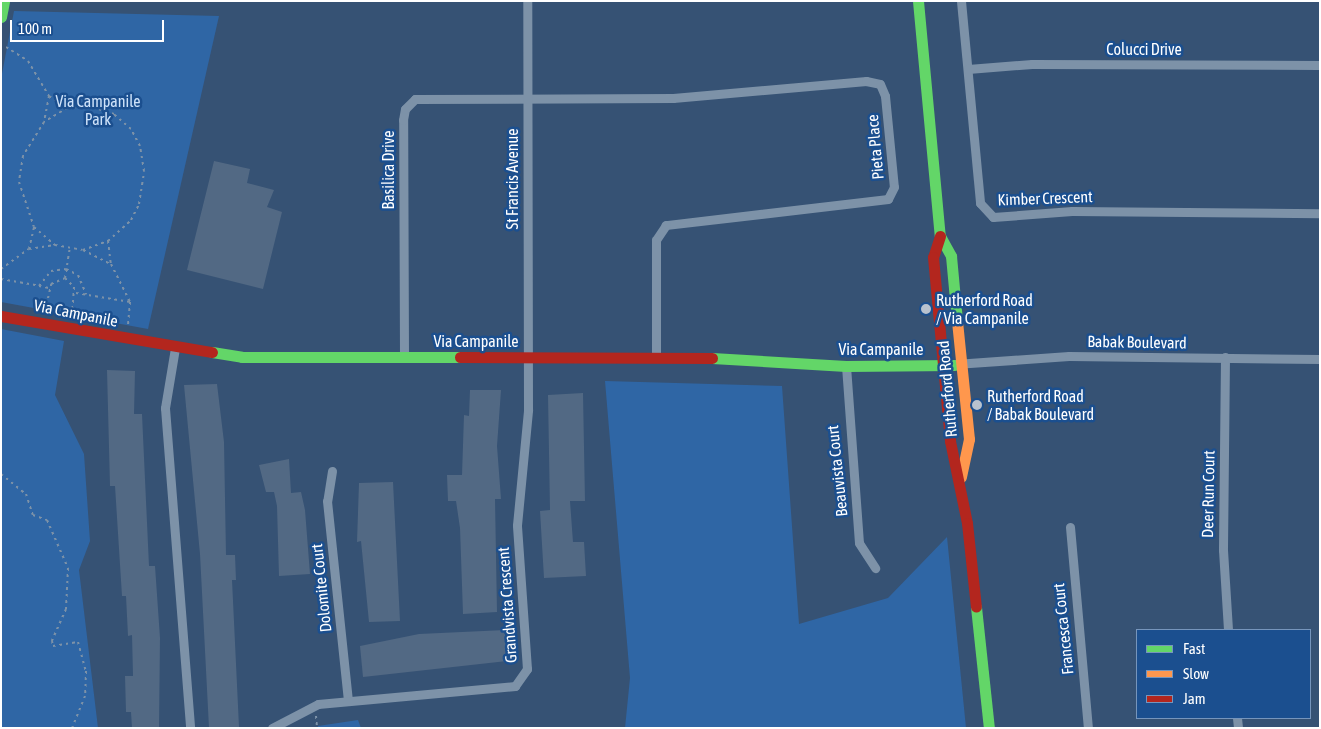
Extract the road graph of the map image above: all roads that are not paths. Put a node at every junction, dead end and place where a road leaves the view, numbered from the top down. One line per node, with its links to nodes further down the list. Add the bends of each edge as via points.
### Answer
1 (4, 1): 5 (main road)
2 (527, 1): 8 (street, St Francis Avenue)
3 (918, 1): 10 (main road, Rutherford Road)
4 (962, 1): 7 (street, Kimber Crescent)
5 (1, 17)
6 (1320, 65): 7 (street, Colucci Drive, via 1032,64)
7 (968, 69): 9 (street, Kimber Crescent, via 980,202 993,217 1072,211)
8 (527, 98): 13 (street, Basilica Drive, via 415,99 405,109); 15 (street, St Francis Avenue); 16 (street, Pieta Place, via 698,97 866,82 884,90 894,187 882,203 675,223 659,232)
9 (1320, 213)
10 (940, 236): 18 (main road, Rutherford Road, via 933,257); 18 (main road, Rutherford Road, via 952,256)
11 (1, 316): 12 (main road, Via Campanile)
12 (175, 348): 13 (main road, Via Campanile, via 242,357); 26 (street, via 165,408)
13 (404, 357): 15 (main road, Via Campanile)
14 (1225, 357): 17 (street, Babak Boulevard); 18 (street, Babak Boulevard, via 1069,356); 24 (street, Deer Run Court, via 1223,550)
15 (528, 358): 16 (main road, Via Campanile); 25 (street, Grandvista Crescent, via 528,425 517,524 527,658 523,681 505,688)
16 (656, 358): 19 (main road, Via Campanile)
17 (1320, 358)
18 (953, 365): 19 (main road, Via Campanile); 21 (main road, Rutherford Road, via 950,441); 21 (main road, Rutherford Road, via 969,439)
19 (846, 366): 23 (street, Beauvista Court, via 859,543)
20 (332, 472): 25 (street, Dolomite Court, via 327,501)
21 (960, 482): 28 (main road, Rutherford Road)
22 (1070, 527): 29 (street, Francesca Court)
23 (875, 568)
24 (1228, 629)
25 (348, 701): 27 (street, Grandvista Crescent, via 307,706)
26 (190, 728)
27 (272, 728)
28 (989, 728)
29 (1088, 728)

